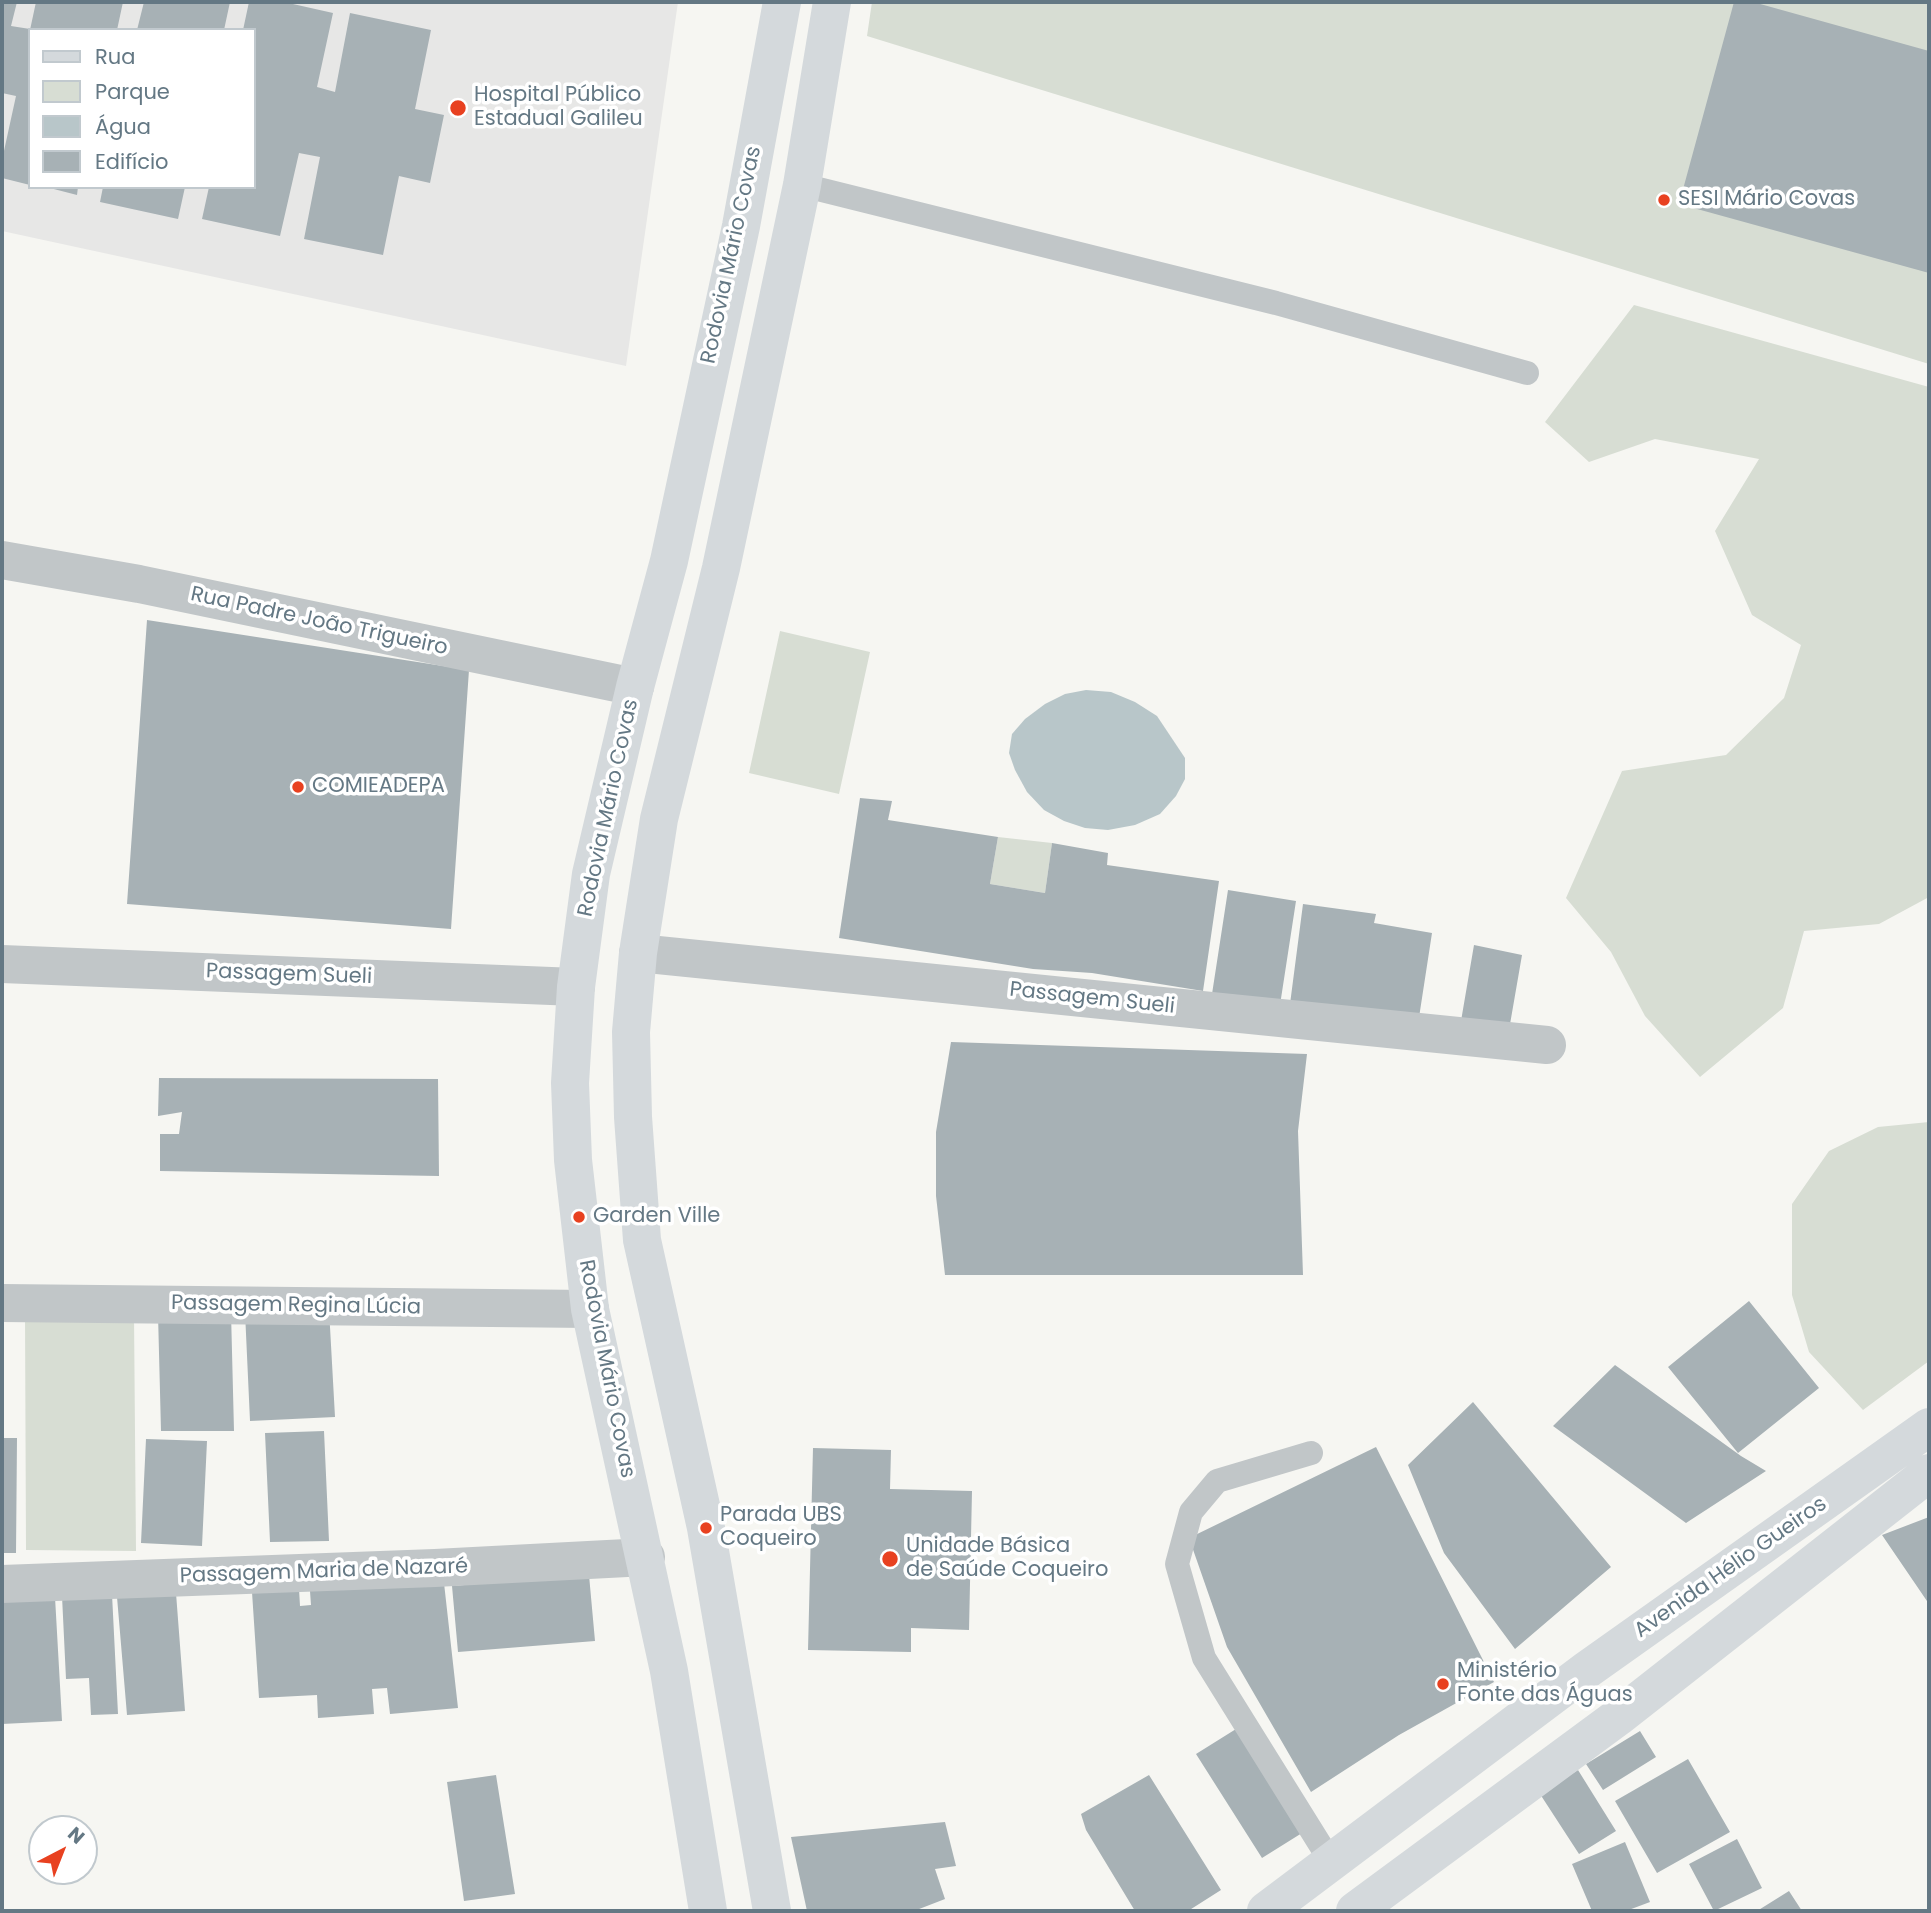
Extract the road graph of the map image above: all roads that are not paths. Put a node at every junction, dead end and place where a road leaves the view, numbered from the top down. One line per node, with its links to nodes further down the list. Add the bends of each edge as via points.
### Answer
1 (782, 2): 6 (main road, Rodovia Mário Covas, via 741,226 669,561)
2 (832, 2): 3 (main road)
3 (802, 185): 4 (lane, via 1276,303); 7 (main road, via 721,568 659,819)
4 (1527, 373)
5 (2, 561): 6 (street, Rua Padre João Trigueiro, via 139,584)
6 (635, 687): 9 (main road, Rodovia Mário Covas, via 591,874)
7 (638, 953): 10 (street, Passagem Sueli); 20 (main road, via 631,1032 642,1240 706,1528)
8 (2, 964): 9 (street, Passagem Sueli)
9 (576, 987): 12 (main road, Rodovia Mário Covas, via 570,1083 573,1160)
10 (1546, 1045)
11 (2, 1303): 12 (street, Passagem Regina Lúcia)
12 (590, 1309): 16 (main road, Rodovia Mário Covas)
13 (1929, 1427): 18 (main road, Avenida Hélio Gueiros, via 1588,1669)
14 (1311, 1453): 18 (lane, via 1217,1481 1191,1512 1177,1564 1204,1658)
15 (1929, 1473): 22 (main road, Avenida Hélio Gueiros, via 1618,1717)
16 (646, 1557): 17 (street, Passagem Maria de Nazaré); 19 (main road, Rodovia Mário Covas)
17 (2, 1584)
18 (1331, 1862): 21 (main road, Avenida Hélio Gueiros)
19 (708, 1911)
20 (772, 1911)
21 (1266, 1911)
22 (1355, 1911)

